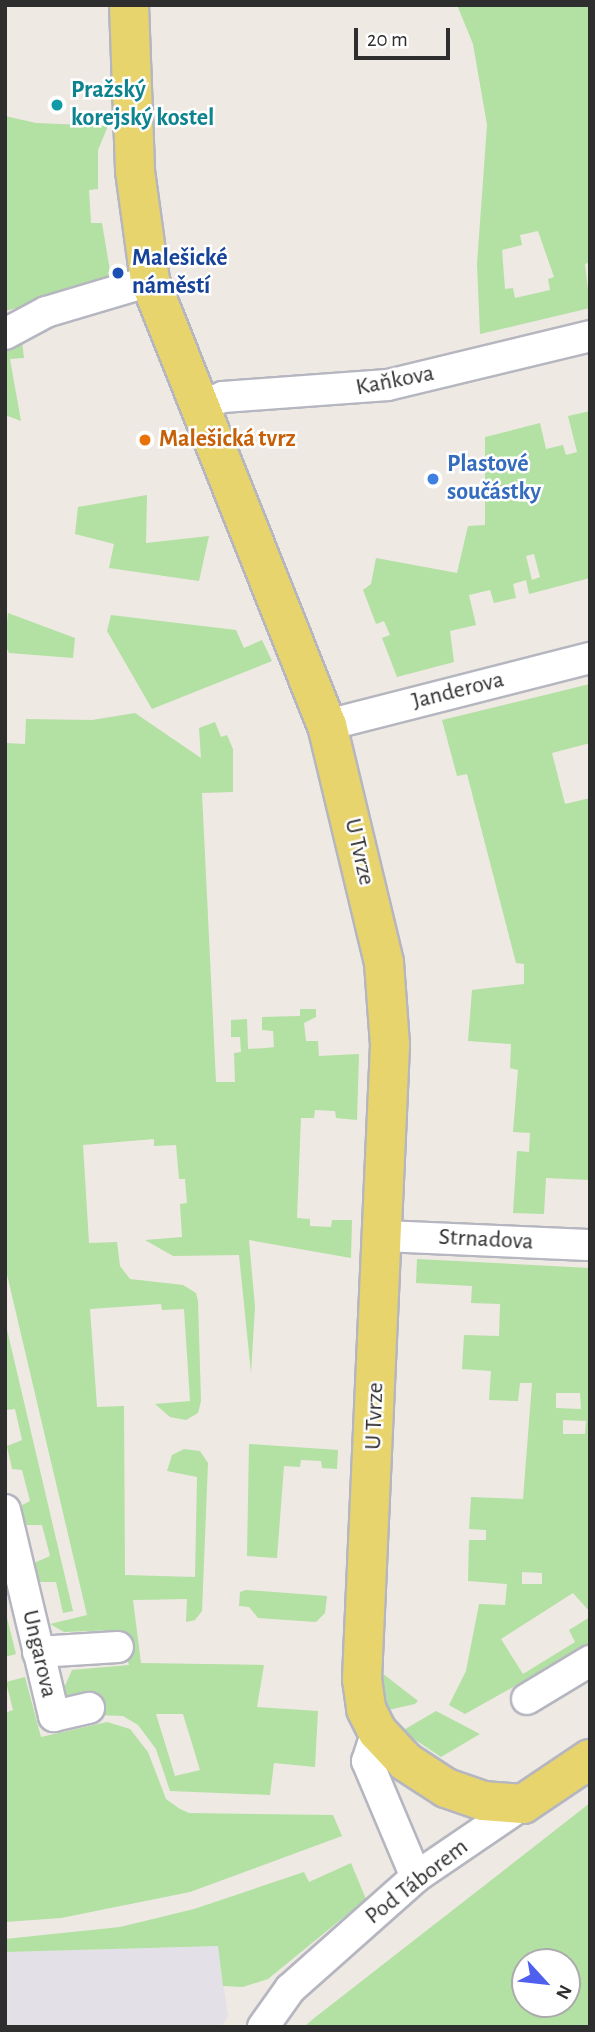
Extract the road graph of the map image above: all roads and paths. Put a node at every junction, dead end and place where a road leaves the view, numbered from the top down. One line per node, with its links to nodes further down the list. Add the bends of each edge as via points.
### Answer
1 (129, 5): 2 (main road, U Tvrze, via 135,171)
2 (150, 281): 3 (street, via 46,312); 5 (main road, U Tvrze)
3 (5, 334)
4 (590, 336): 5 (street, Kaňkova, via 388,385 223,397)
5 (198, 408): 7 (main road, U Tvrze)
6 (590, 658): 7 (street, Janderova)
7 (327, 725): 8 (main road, U Tvrze, via 369,893 388,999)
8 (382, 1236): 9 (street, Strnadova); 16 (main road, U Tvrze, via 362,1679 366,1709)
9 (590, 1245)
10 (5, 1510): 12 (street, Ungarova)
11 (118, 1647): 12 (street)
12 (38, 1651): 15 (street, Ungarova, via 54,1716)
13 (590, 1661): 14 (street)
14 (527, 1699)
15 (89, 1708)
16 (377, 1731): 18 (main road, U Tvrze, via 406,1762 446,1788 483,1801); 19 (street, via 367,1760)
17 (590, 1759): 18 (main road, Pod Táborem)
18 (523, 1804): 19 (street, Pod Táborem)
19 (416, 1877): 20 (street, Pod Táborem, via 290,1989)
20 (263, 2027)

